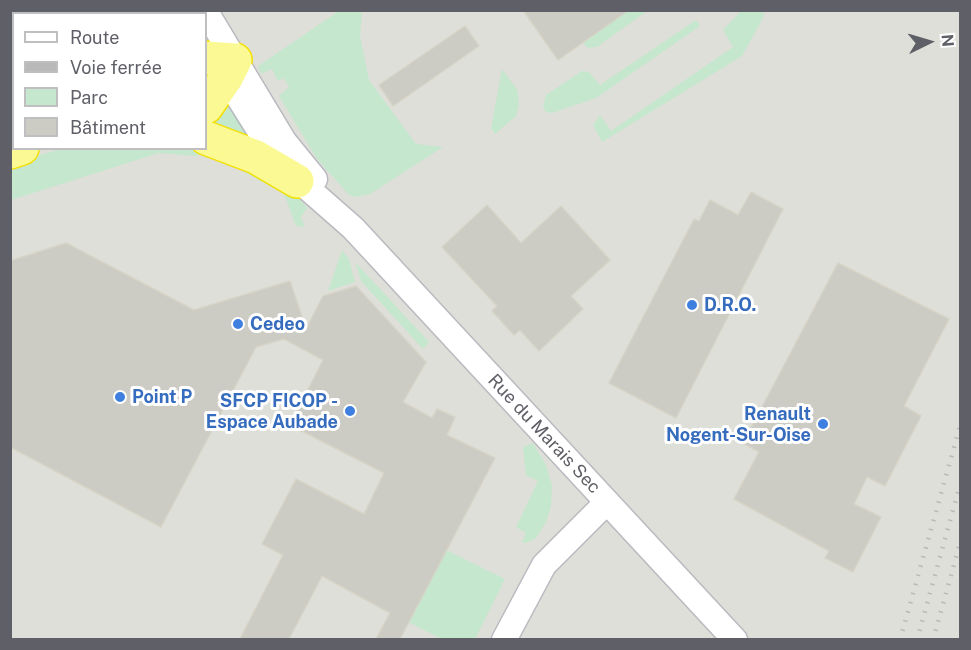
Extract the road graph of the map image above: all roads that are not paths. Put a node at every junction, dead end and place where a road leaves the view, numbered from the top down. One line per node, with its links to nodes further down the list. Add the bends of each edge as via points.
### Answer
1 (207, 15): 2 (street, Rue du Marais Sec)
2 (217, 60): 3 (highway); 5 (street, Rue du Marais Sec, via 276,159); 6 (street, Rue du Marais Sec)
3 (207, 102)
4 (207, 138): 5 (highway, via 265,161)
5 (297, 180): 6 (street, Rue du Marais Sec)
6 (353, 228): 7 (street, Rue du Marais Sec)
7 (607, 502): 8 (street, via 544,565); 9 (street, Rue du Marais Sec)
8 (504, 639)
9 (735, 639)

